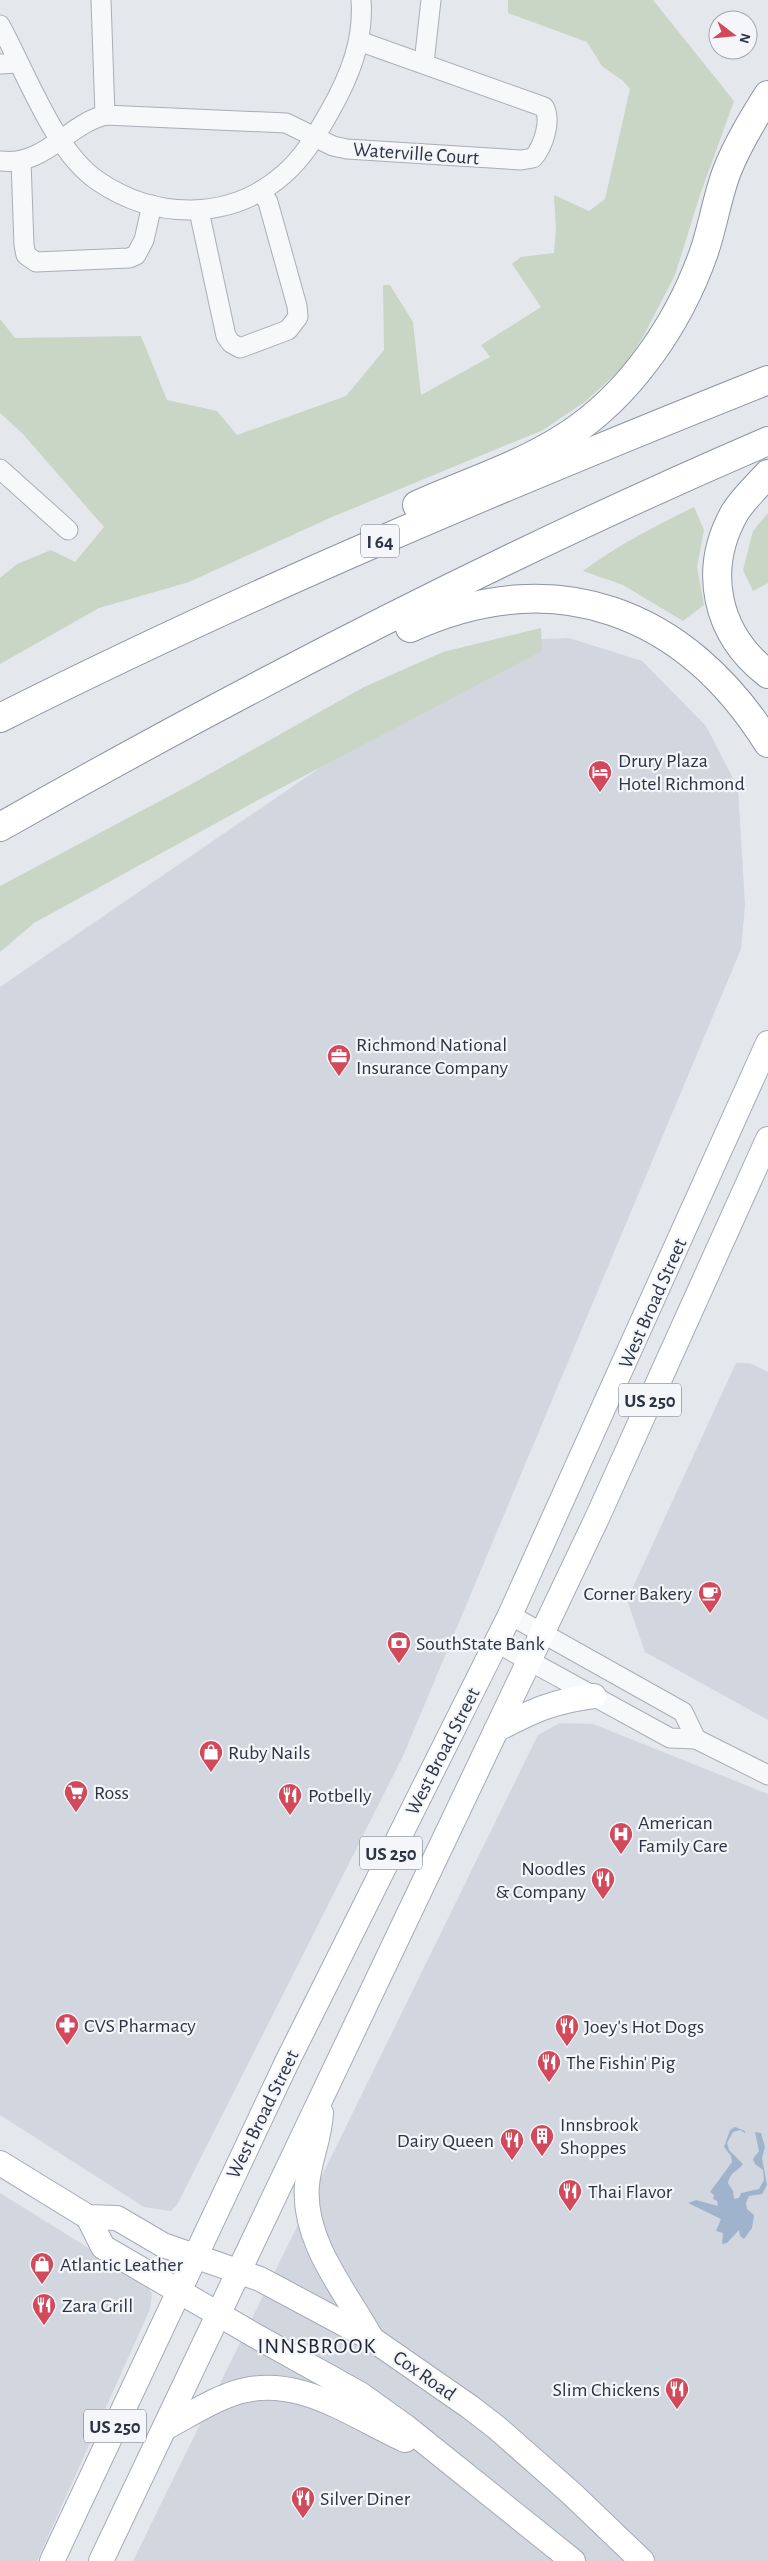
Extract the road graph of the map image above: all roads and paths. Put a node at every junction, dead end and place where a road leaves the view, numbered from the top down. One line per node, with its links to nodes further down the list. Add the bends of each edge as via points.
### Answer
1 (361, 0): 5 (street)
2 (431, 0): 6 (street)
3 (102, 9): 10 (street)
4 (0, 25): 7 (street)
5 (359, 41): 6 (street, Waterville Court); 11 (street, via 345,83)
6 (424, 63): 11 (street, Waterville Court, via 544,107 548,114 547,124 538,152 533,158 521,160 347,149)
7 (9, 64): 12 (street)
8 (768, 74): 15 (highway, via 744,120)
9 (768, 95): 15 (highway)
10 (105, 115): 11 (street, Waterville Court, via 286,123); 12 (street, Waterville Court, via 81,125)
11 (315, 137): 16 (street, via 284,174)
12 (62, 141): 14 (street, Waterville Court); 17 (street, via 98,181)
13 (0, 161): 14 (street)
14 (20, 161): 17 (street, via 24,245 26,255 36,262 129,258 136,255 144,240)
15 (727, 172): 24 (highway, via 704,251 678,309 647,357 608,402 559,441 410,508)
16 (261, 190): 18 (street, via 236,203); 18 (street, via 268,202 298,306 298,317 288,330 240,348 226,336)
17 (152, 205): 18 (street)
18 (199, 211)
19 (768, 380): 24 (highway, I 64)
20 (768, 441): 26 (highway, via 580,526 377,624)
21 (0, 469): 23 (street)
22 (768, 474): 25 (highway, via 746,498 728,526 721,545 717,585 725,620 735,640)
23 (68, 530)
24 (337, 559): 27 (highway, I 64)
25 (768, 674)
26 (223, 704): 28 (highway, via 352,655 445,613 502,600 559,600 606,609 670,638 727,686); 29 (highway)
27 (0, 718)
28 (768, 743)
29 (0, 827)
30 (768, 1044): 32 (main road, West Broad Street / US 250)
31 (768, 1139): 33 (main road, West Broad Street / US 250)
32 (510, 1615): 33 (street); 34 (main road, West Broad Street / US 250)
33 (542, 1634): 35 (main road, West Broad Street / US 250); 38 (street, via 683,1712)
34 (496, 1643): 35 (street); 43 (main road, West Broad Street / US 250)
35 (529, 1660): 36 (street); 37 (main road, West Broad Street / US 250)
36 (594, 1696): 37 (main road, via 540,1707); 38 (street, via 670,1738)
37 (496, 1730): 40 (main road, West Broad Street / US 250)
38 (696, 1739): 39 (street)
39 (768, 1775)
40 (322, 2096): 44 (main road, West Broad Street / US 250); 47 (main road, via 320,2133 307,2186 312,2228 333,2275)
41 (0, 2163): 42 (main road)
42 (88, 2218): 43 (main road, Cox Road, via 117,2218 163,2245); 45 (main road, via 103,2247)
43 (194, 2256): 44 (main road, Cox Road); 45 (main road, West Broad Street / US 250)
44 (239, 2270): 46 (main road, West Broad Street / US 250); 47 (main road, Cox Road)
45 (178, 2290): 46 (main road); 50 (main road, West Broad Street / US 250)
46 (218, 2314): 48 (main road, West Broad Street / US 250); 49 (main road, via 360,2394)
47 (372, 2339): 53 (main road, Cox Road, via 470,2406 572,2493)
48 (165, 2428): 49 (main road, via 230,2394 260,2387 288,2388 335,2405); 51 (main road, West Broad Street / US 250)
49 (446, 2459): 52 (main road)
50 (52, 2561)
51 (102, 2561)
52 (573, 2561)
53 (642, 2561)

